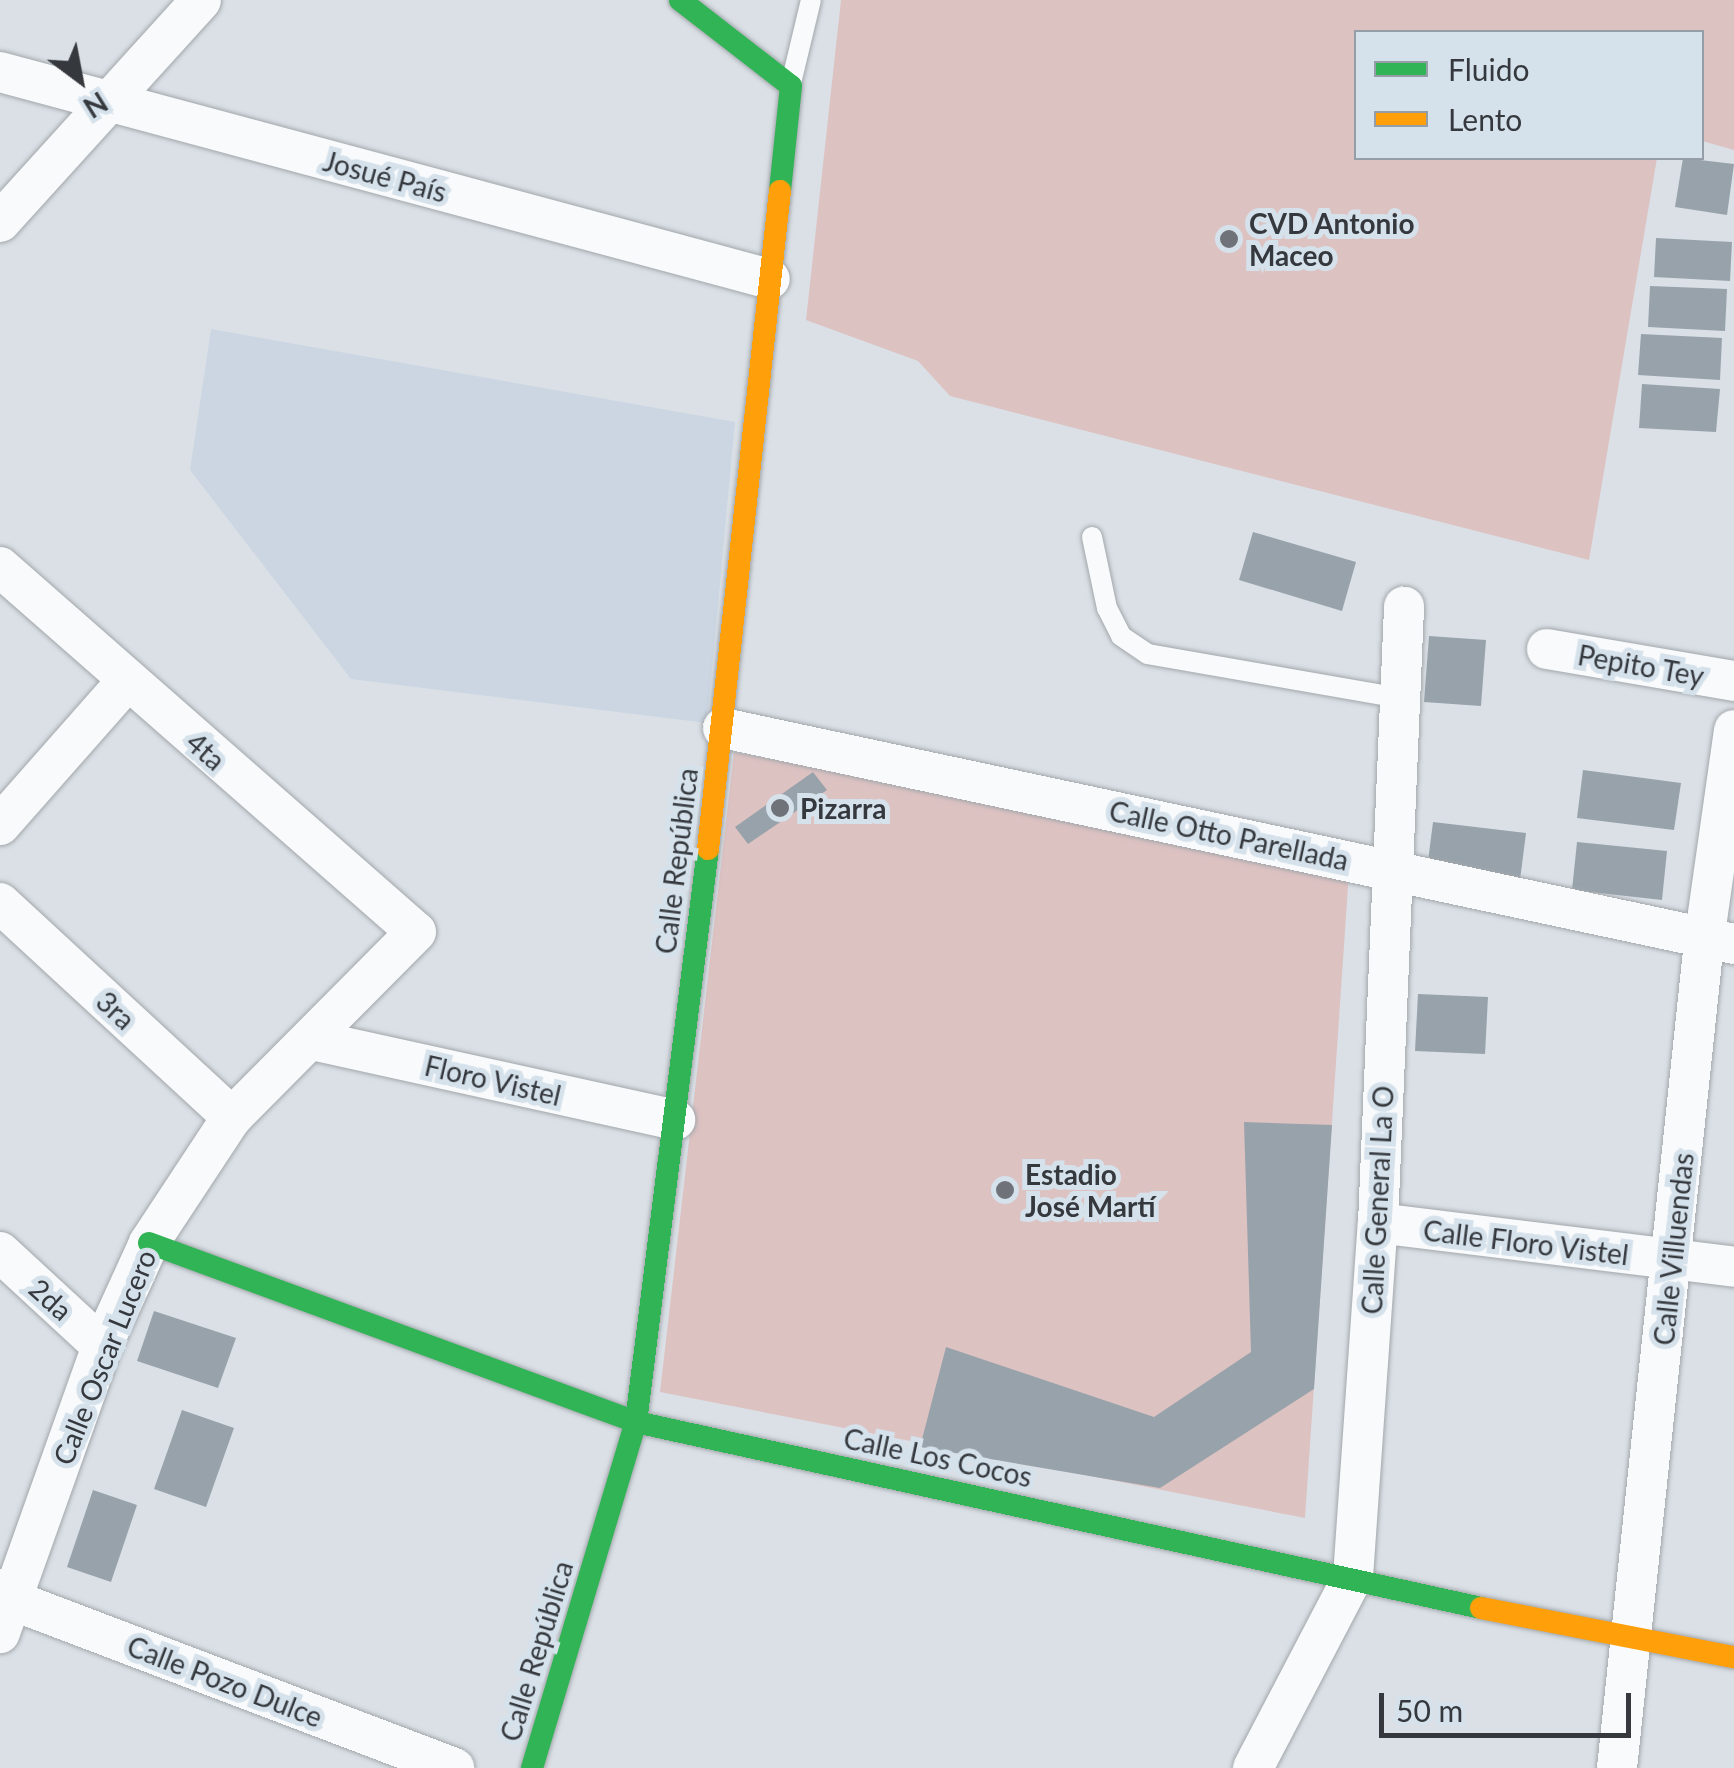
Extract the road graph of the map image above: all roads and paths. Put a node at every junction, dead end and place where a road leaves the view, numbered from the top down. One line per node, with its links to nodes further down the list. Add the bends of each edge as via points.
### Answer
1 (200, 0): 6 (street)
2 (680, 0): 5 (street)
3 (811, 0): 5 (lane)
4 (0, 72): 6 (street, Josué País)
5 (790, 86): 8 (street, Calle República)
6 (108, 102): 7 (street); 8 (street, Josué País)
7 (0, 222)
8 (770, 279): 16 (street, Calle República)
9 (1092, 537): 15 (lane, via 1107,608 1121,636 1148,654)
10 (0, 567): 14 (street, 4ta)
11 (1404, 607): 15 (street, Calle General La O)
12 (1547, 649): 13 (street, Pepito Tey)
13 (1734, 680)
14 (126, 682): 18 (street); 21 (street, 4ta)
15 (1399, 698): 19 (street, Calle General La O)
16 (723, 728): 19 (street, Calle Otto Parellada); 25 (street, Calle República)
17 (1734, 730): 22 (street, Calle Villuendas)
18 (0, 825)
19 (1391, 869): 22 (street, Calle Otto Parellada); 26 (street, Calle General La O)
20 (0, 903): 24 (street, 3ra)
21 (416, 932): 23 (street, Calle Oscar Lucero)
22 (1719, 942): 29 (street, Calle Villuendas)
23 (312, 1040): 24 (street, Calle Oscar Lucero); 25 (street, Floro Vistel)
24 (232, 1117): 27 (street, Calle Oscar Lucero)
25 (674, 1120): 32 (street, Calle República)
26 (1378, 1223): 29 (street, Calle Floro Vistel); 33 (street, Calle General La O)
27 (149, 1243): 31 (street, Calle Oscar Lucero); 32 (street, Calle Los Cocos)
28 (0, 1252): 31 (street, 2da)
29 (1672, 1260): 30 (street, Calle Floro Vistel); 35 (street, Calle Villuendas)
30 (1734, 1267)
31 (102, 1346): 34 (street, Calle Oscar Lucero)
32 (636, 1422): 33 (street, Calle Los Cocos); 38 (street, Calle República)
33 (1352, 1578): 35 (street, Calle Los Cocos); 39 (street, Calle General La O)
34 (4, 1607): 37 (street, Calle Pozo Dulce)
35 (1632, 1641): 36 (street, Calle Los Cocos); 40 (street, Calle Villuendas)
36 (1734, 1657)
37 (454, 1768)
38 (532, 1768)
39 (1253, 1768)
40 (1616, 1768)

